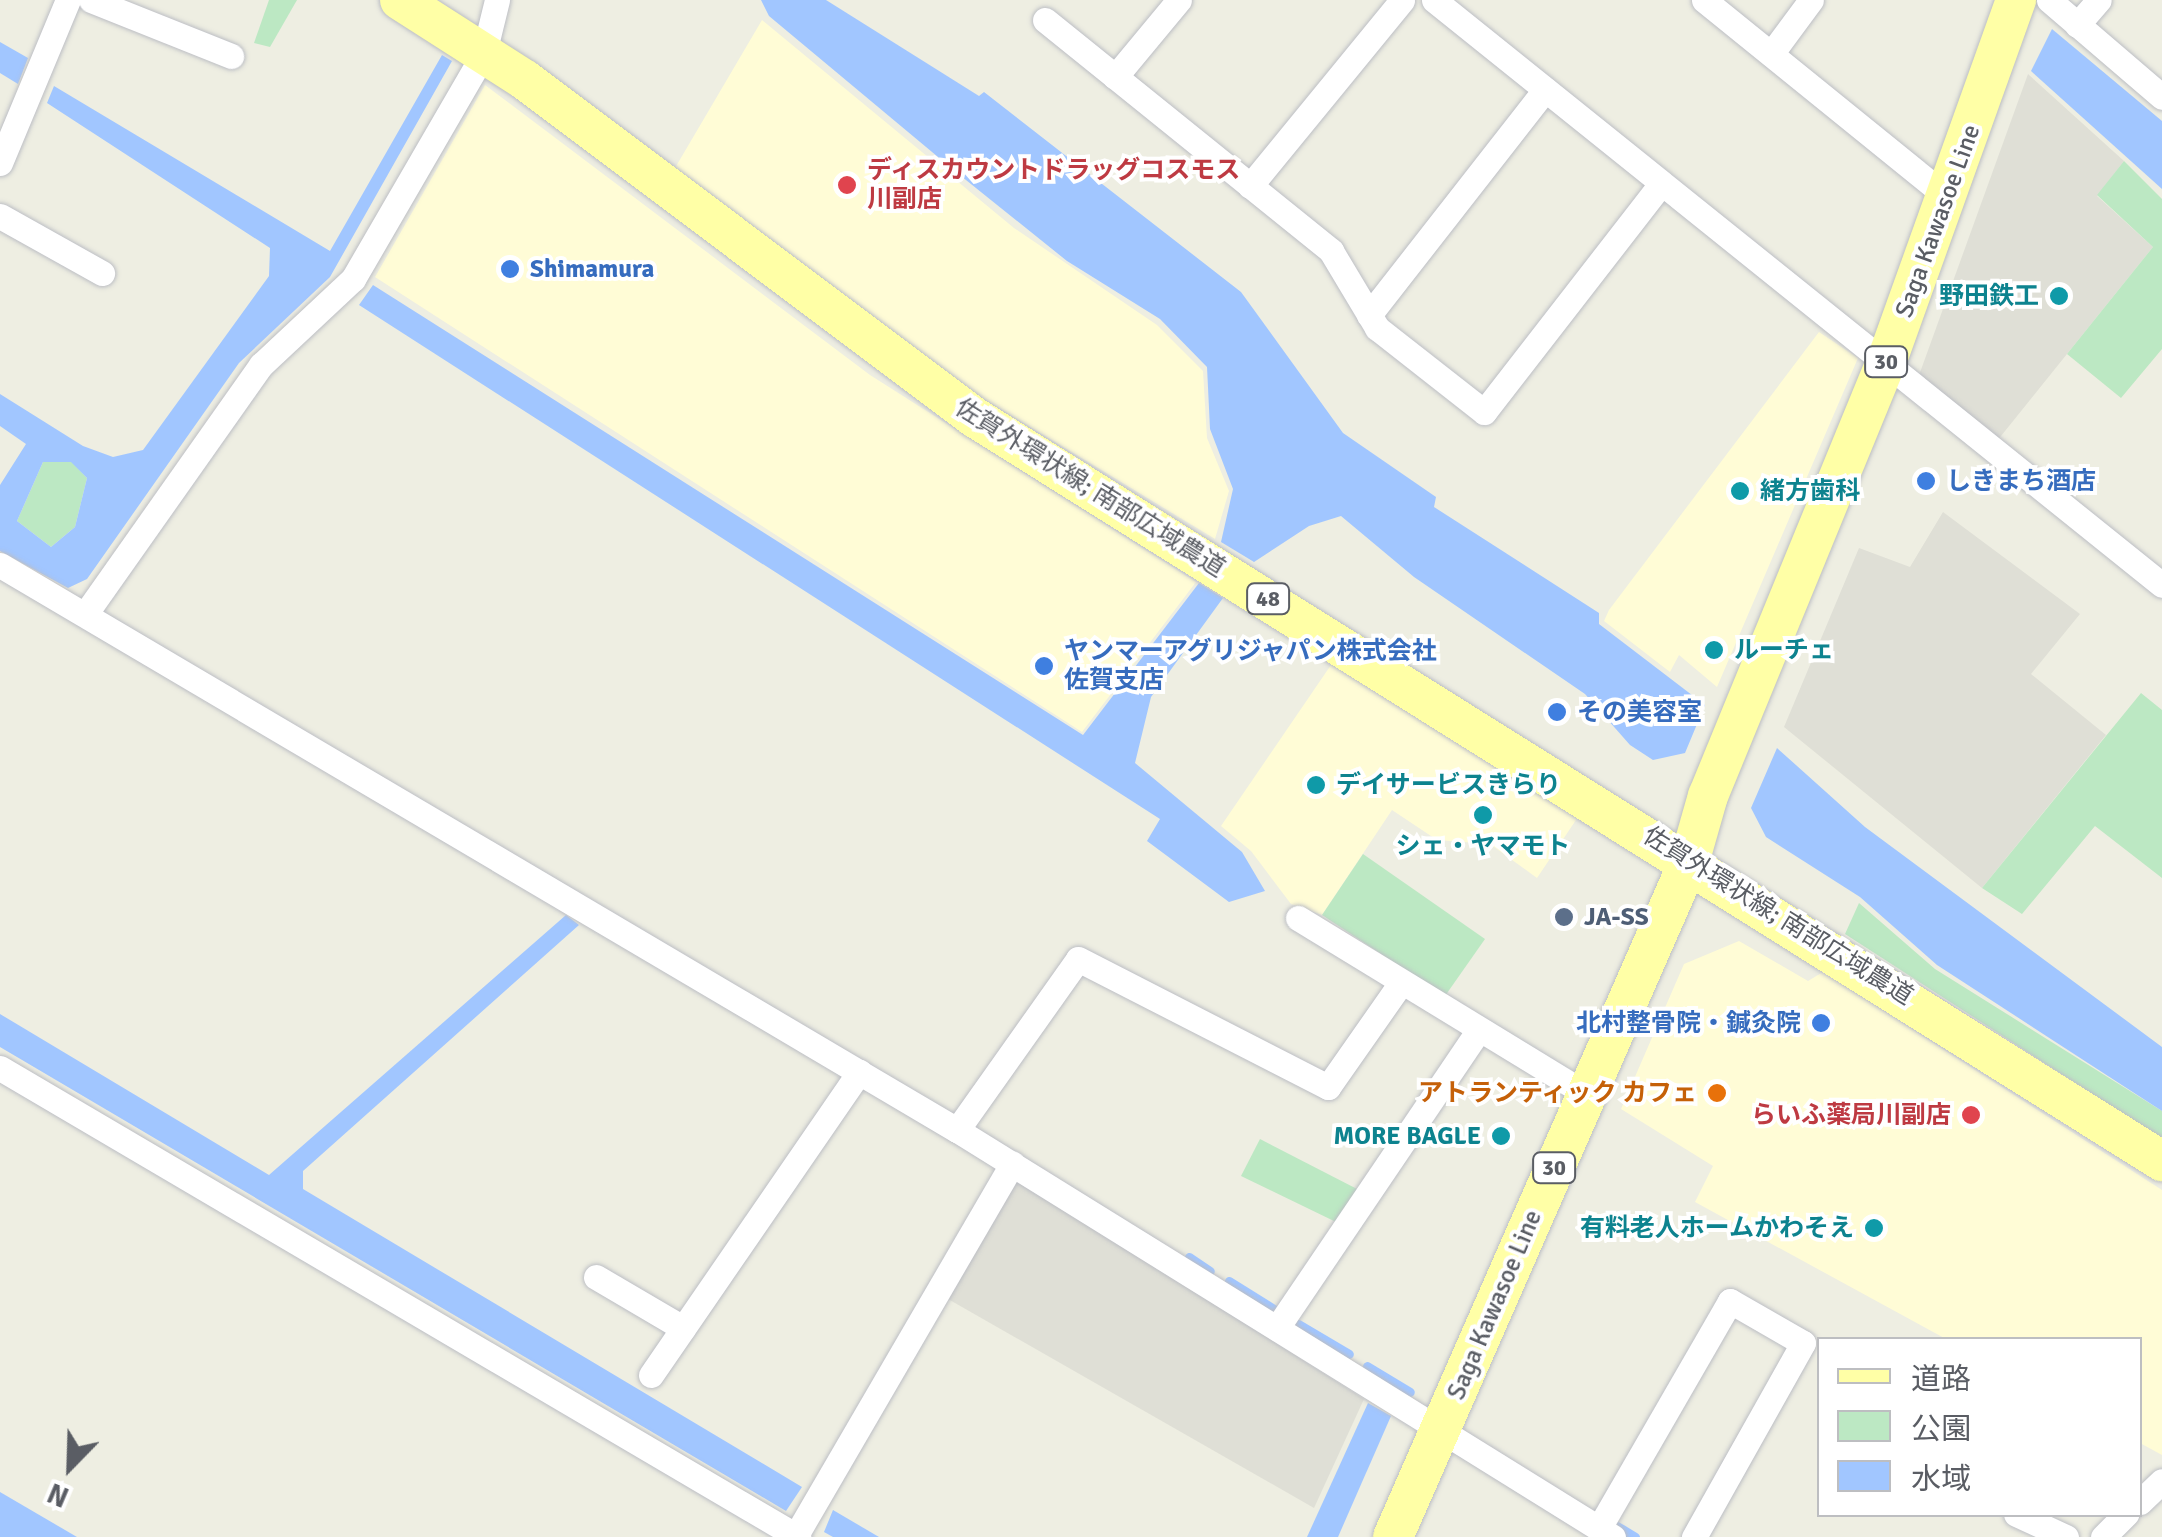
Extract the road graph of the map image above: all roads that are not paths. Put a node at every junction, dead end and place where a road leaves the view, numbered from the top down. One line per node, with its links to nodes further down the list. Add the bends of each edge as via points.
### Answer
1 (68, 0): 21 (street)
2 (91, 0): 17 (street)
3 (400, 0): 15 (main road, 佐賀外環状線; 南部広域農道 / 48)
4 (497, 0): 15 (street)
5 (1179, 0): 18 (street)
6 (1402, 0): 23 (street)
7 (1434, 0): 19 (street)
8 (1704, 0): 16 (street)
9 (1811, 0): 16 (street)
10 (2016, 0): 24 (main road, Saga Kawasoe Line / 30)
11 (2049, 0): 14 (street)
12 (2098, 0): 14 (street)
13 (1045, 20): 18 (street)
14 (2077, 25): 20 (street)
15 (484, 53): 31 (street, via 353,279 262,365); 32 (main road, 佐賀外環状線; 南部広域農道 / 48, via 974,418)
16 (1770, 54): 24 (street)
17 (231, 56)
18 (1116, 78): 23 (street)
19 (1545, 90): 22 (street); 27 (street)
20 (2162, 97)
21 (0, 163)
22 (1661, 184): 27 (street, via 1484,412); 28 (street)
23 (1250, 186): 27 (street, via 1331,251)
24 (1947, 197): 28 (main road, Saga Kawasoe Line / 30)
25 (0, 216): 26 (street)
26 (102, 273)
27 (1369, 315)
28 (1886, 363): 30 (street); 32 (main road, Saga Kawasoe Line / 30, via 1708,796)
29 (0, 565): 31 (street)
30 (2162, 585)
31 (86, 613): 37 (street)
32 (1690, 860): 38 (main road, Saga Kawasoe Line / 30); 40 (main road, 佐賀外環状線; 南部広域農道 / 48)
33 (1298, 918): 34 (street)
34 (1400, 984): 35 (street); 39 (street, via 1328,1087 1078,958)
35 (1478, 1032): 38 (street); 44 (street)
36 (0, 1068): 52 (street)
37 (858, 1072): 39 (street); 43 (street)
38 (1586, 1093): 46 (main road, Saga Kawasoe Line / 30)
39 (957, 1130): 41 (street)
40 (2162, 1160)
41 (1012, 1164): 44 (street); 52 (street)
42 (596, 1277): 43 (street)
43 (684, 1328): 45 (street)
44 (1278, 1328): 46 (street)
45 (651, 1375)
46 (1441, 1430): 51 (street); 53 (main road, Saga Kawasoe Line / 30)
47 (2162, 1481): 48 (street)
48 (2142, 1500)
49 (2023, 1517): 55 (street)
50 (2123, 1517): 56 (street)
51 (1606, 1533): 54 (street, via 1730,1301 1803,1343)
52 (797, 1537)
53 (1393, 1537)
54 (1694, 1537)
55 (2066, 1537)
56 (2102, 1537)

